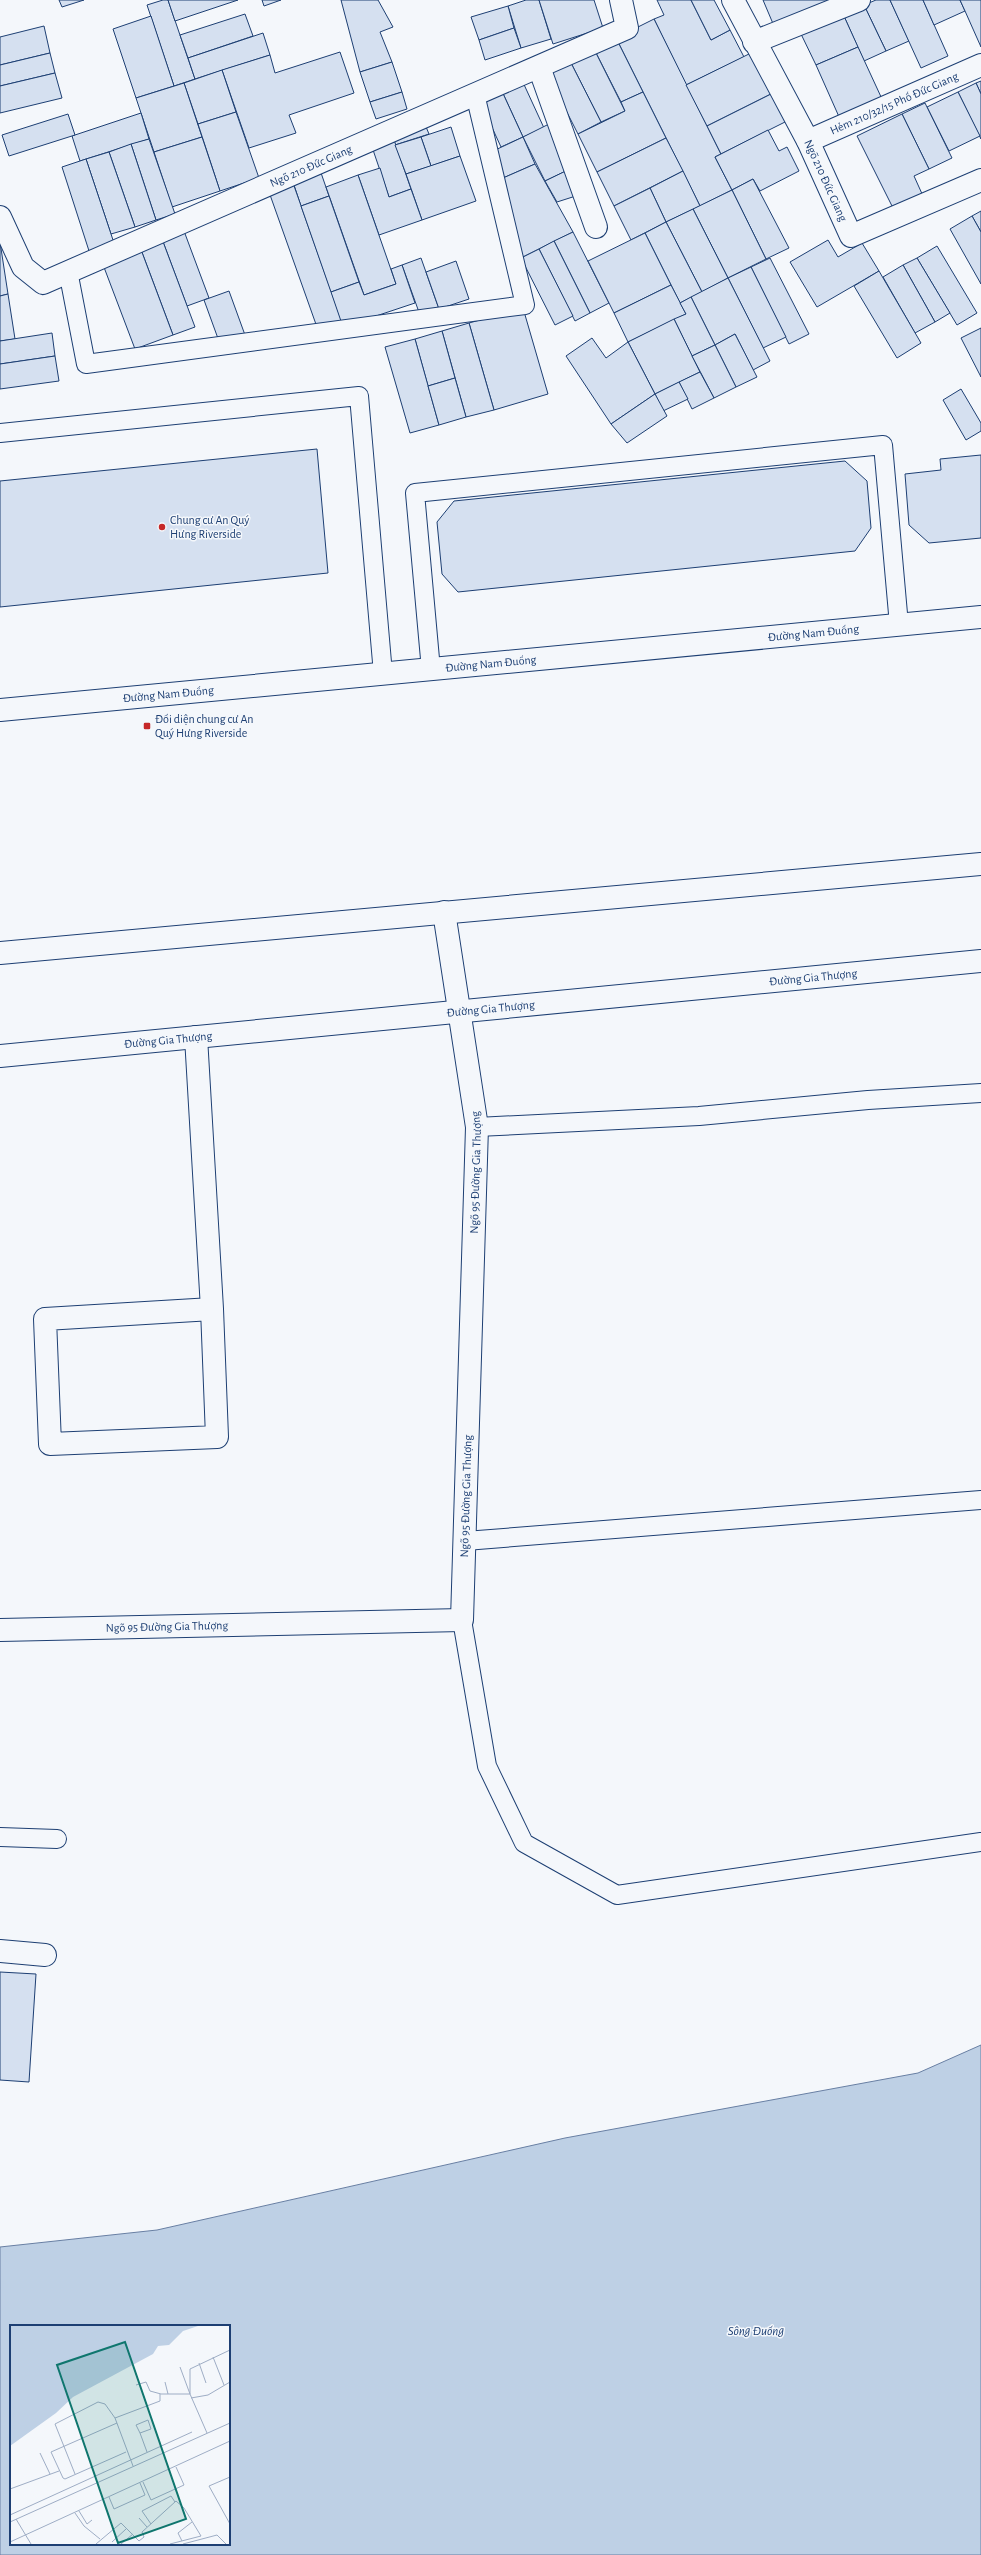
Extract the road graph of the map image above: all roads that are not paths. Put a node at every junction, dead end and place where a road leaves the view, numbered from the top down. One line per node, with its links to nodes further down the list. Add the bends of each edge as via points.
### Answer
1 (621, 0): 6 (street, Ngõ 210 Đức Giang, via 627,28)
2 (733, 0): 4 (street, Ngõ 210 Đức Giang)
3 (859, 0): 4 (street)
4 (754, 42): 8 (street, Ngõ 210 Đức Giang)
5 (981, 65): 8 (street, Hẻm 210/32/15 Phố Đức Giang)
6 (538, 67): 7 (street, Ngõ 210 Đức Giang); 11 (street)
7 (475, 94): 12 (street, Ngõ 210 Đức Giang); 12 (lane, via 525,305 86,364)
8 (808, 142): 9 (street, Ngõ 210 Đức Giang, via 851,236)
9 (981, 180)
10 (0, 217): 12 (street, Ngõ 210 Đức Giang, via 23,267 43,283)
11 (596, 227)
12 (68, 271)
13 (0, 433): 17 (lane, via 359,396)
14 (981, 617): 15 (street, Đường Nam Đuống)
15 (899, 625): 16 (street, Đường Nam Đuống); 16 (lane, via 883,445 415,493)
16 (430, 670): 17 (street, Đường Nam Đuống)
17 (383, 674): 18 (street, Đường Nam Đuống)
18 (0, 710)
19 (981, 864): 20 (street)
20 (444, 912): 21 (street); 23 (street, Ngõ 95 Đường Gia Thượng)
21 (0, 953)
22 (981, 961): 23 (street, Đường Gia Thượng)
23 (459, 1012): 24 (street, Đường Gia Thượng); 27 (street, Ngõ 95 Đường Gia Thượng)
24 (196, 1037): 25 (street, Đường Gia Thượng); 28 (street)
25 (0, 1056)
26 (981, 1093): 27 (lane, via 868,1100 699,1116)
27 (477, 1127): 30 (street, Ngõ 95 Đường Gia Thượng)
28 (212, 1309): 28 (street, via 45,1319 50,1444 217,1437)
29 (981, 1500): 30 (lane)
30 (465, 1541): 31 (street, Ngõ 95 Đường Gia Thượng)
31 (462, 1620): 32 (street, Ngõ 95 Đường Gia Thượng); 35 (lane, via 487,1766 524,1843 617,1895)
32 (0, 1630)
33 (0, 1837): 34 (lane)
34 (57, 1839)
35 (981, 1842)
36 (0, 1952): 37 (street)
37 (46, 1955)

